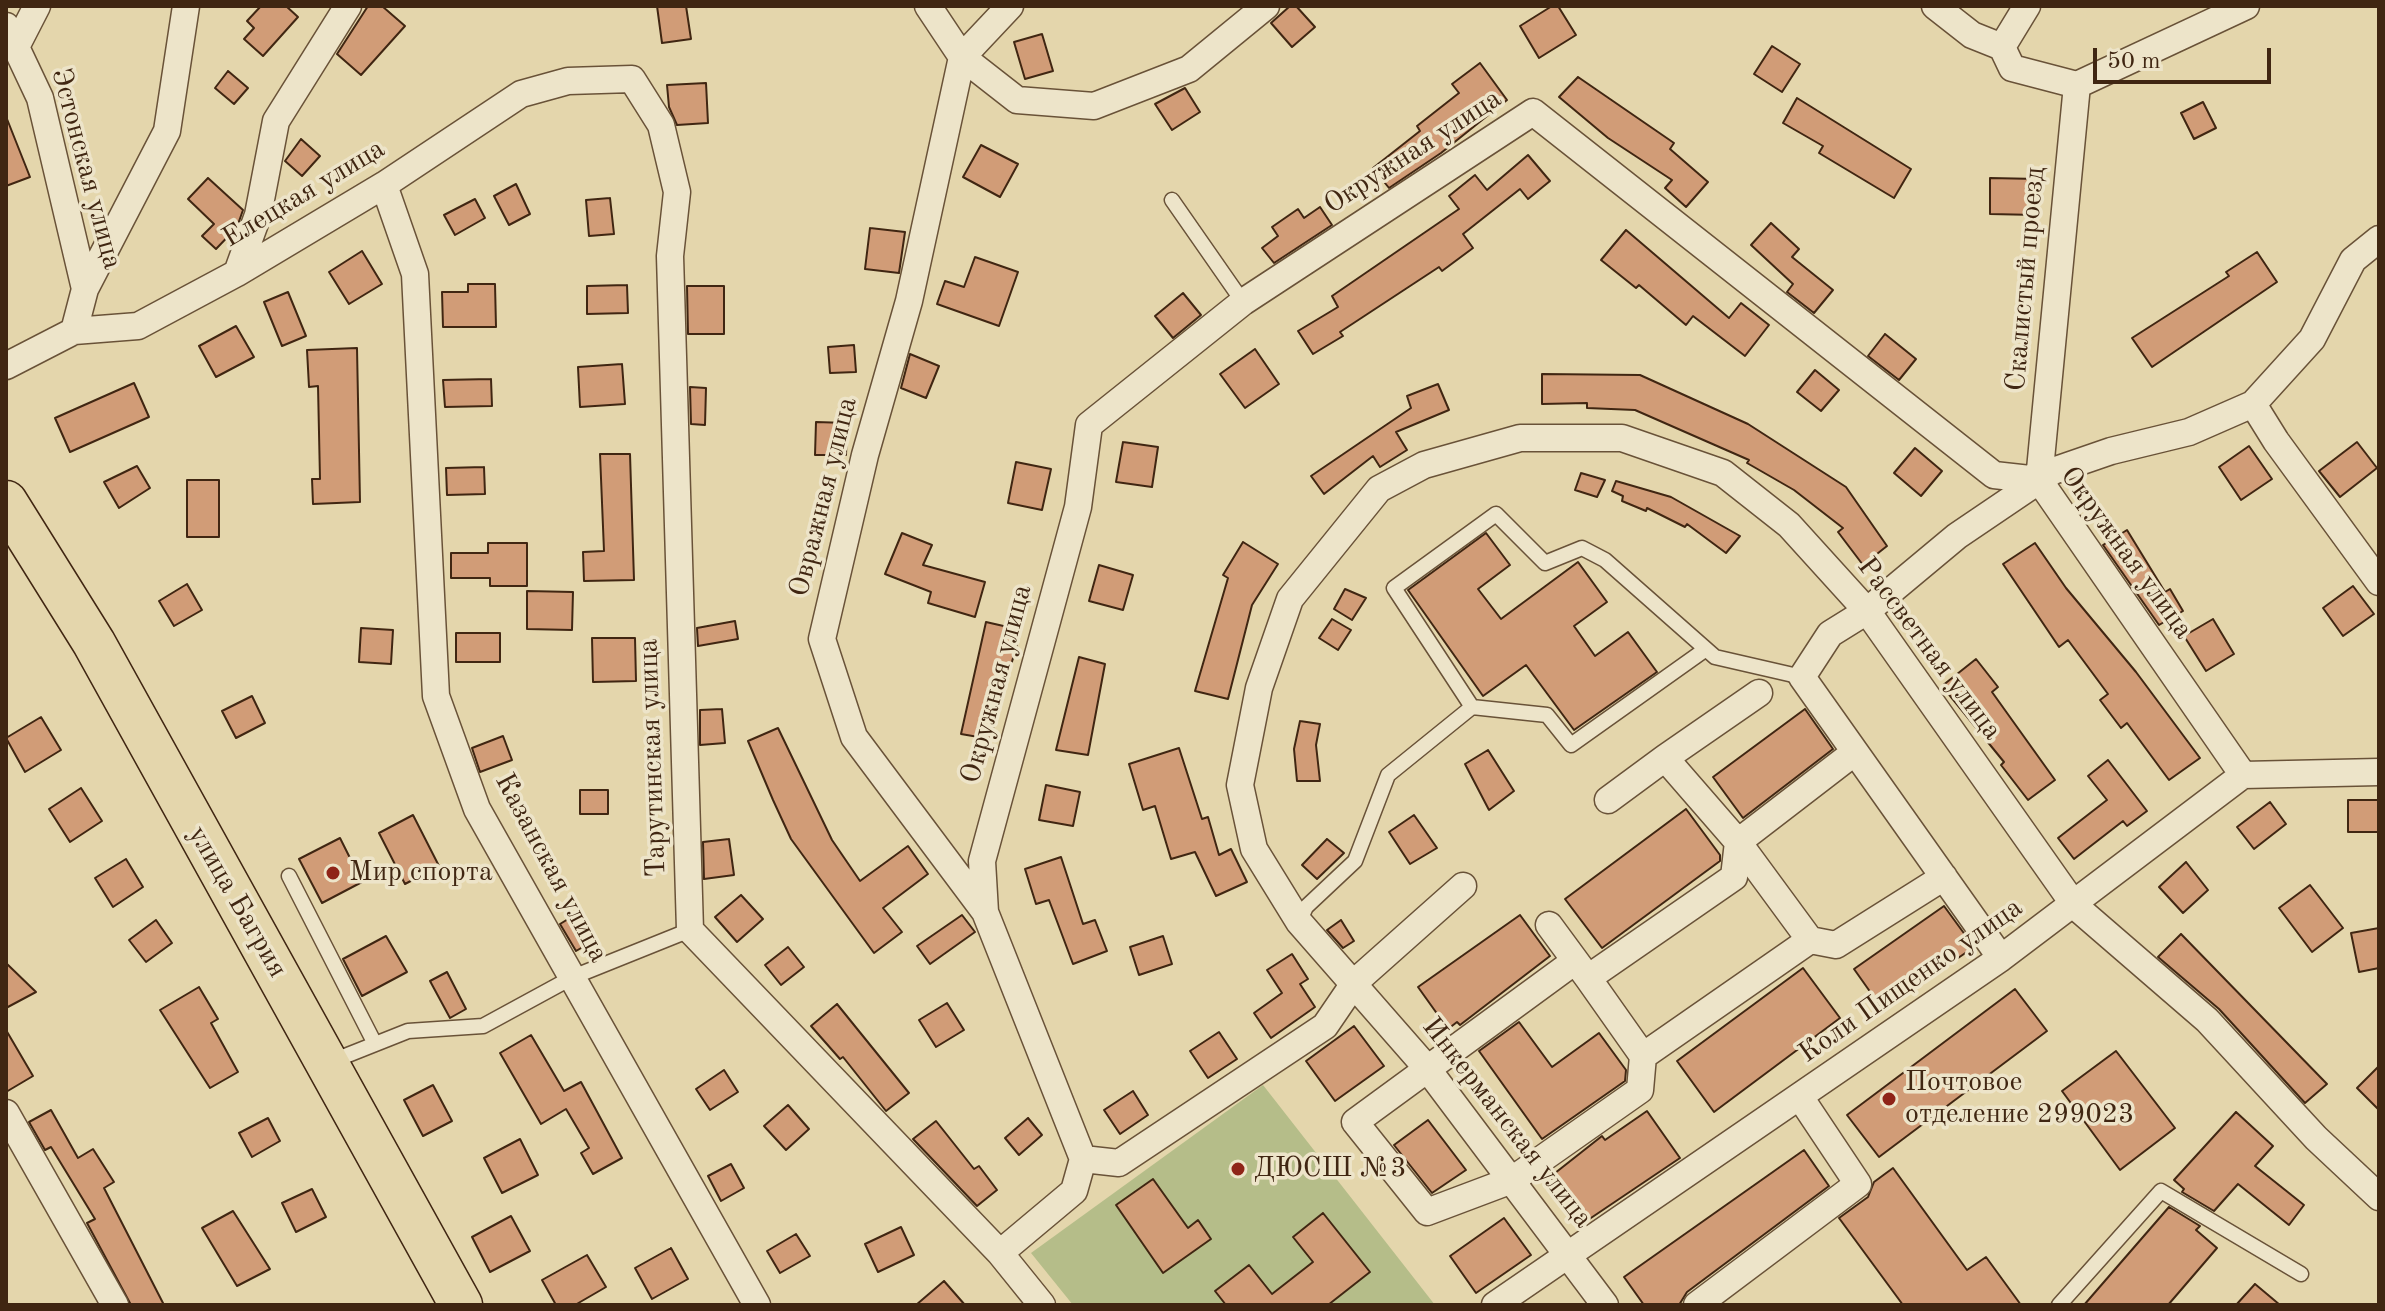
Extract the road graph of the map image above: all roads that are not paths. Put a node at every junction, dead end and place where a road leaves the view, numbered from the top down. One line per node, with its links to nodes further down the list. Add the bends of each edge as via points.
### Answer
1 (37, 6): 10 (street)
2 (186, 6): 19 (street, via 167,131)
3 (348, 6): 18 (street, via 276,121 258,215)
4 (928, 6): 12 (street)
5 (1010, 6): 12 (street)
6 (1266, 6): 12 (street, via 1189,69 1094,106 1017,100)
7 (1935, 6): 11 (street, via 1972,35)
8 (2027, 6): 11 (street)
9 (2246, 6): 14 (street)
10 (12, 36): 19 (street, Эстонская улица, via 40,98)
11 (2002, 47): 14 (street, via 2012,68)
12 (962, 57): 42 (street, Овражная улица, via 909,301 865,455 822,639 854,737)
13 (632, 79): 15 (street, Елецкая улица, via 568,81 521,94); 45 (street, Тарутинская улица, via 661,125 677,192 670,256)
14 (2077, 85): 24 (street, Скалистый проезд)
15 (384, 185): 18 (street, Елецкая улица); 49 (street, Казанская улица, via 415,274 436,696 477,809)
16 (1172, 200): 20 (lane)
17 (2379, 239): 23 (street, via 2353,260 2312,339)
18 (237, 273): 21 (street, Елецкая улица, via 138,326)
19 (85, 289): 21 (street, Эстонская улица)
20 (1243, 302): 24 (street, Окружная улица, via 1533,112 1994,475); 42 (street, Окружная улица, via 1089,425 1078,507 982,861)
21 (74, 331): 22 (street, Елецкая улица)
22 (6, 366)
23 (2253, 404): 24 (street, via 2189,432 2111,451); 26 (street)
24 (2039, 480): 27 (street, via 1957,536); 35 (street, Окружная улица)
25 (6, 502): 53 (main road, улица Багрия, via 94,643)
26 (2379, 582)
27 (1867, 611): 29 (street, via 1830,634); 41 (street, Рассветная улица); 43 (street, Рассветная улица, via 1789,525 1723,473 1622,438 1520,438 1424,465 1379,489 1290,599 1259,688 1240,785 1254,849)
28 (1706, 649): 29 (lane, via 1715,657); 31 (lane, via 1571,745 1547,715); 31 (lane, via 1605,560 1582,548 1545,563 1496,514 1394,588)
29 (1802, 677): 32 (street)
30 (1759, 693): 33 (street)
31 (1472, 707): 43 (lane, via 1388,775 1355,861 1306,907)
32 (1855, 752): 37 (street); 39 (street)
33 (1665, 758): 36 (street); 37 (street)
34 (2379, 772): 35 (street)
35 (2243, 775): 41 (street, Коли Пищенко улица)
36 (1608, 800)
37 (1738, 842): 46 (street); 48 (street, via 1734,877)
38 (289, 876): 51 (lane)
39 (1944, 877): 46 (street, via 1836,945); 47 (street)
40 (1463, 886): 50 (street)
41 (2075, 906): 47 (street, Коли Пищенко улица); 59 (street, Рассветная улица, via 2207,1020 2316,1138)
42 (985, 912): 57 (street)
43 (1299, 922): 50 (street, Рассветная улица)
44 (1549, 925): 48 (street)
45 (690, 930): 49 (lane); 60 (street)
46 (1810, 940): 52 (street)
47 (2001, 958): 55 (street, Коли Пищенко улица)
48 (1581, 970): 52 (street); 54 (street)
49 (573, 977): 51 (lane, via 483,1026 408,1031); 65 (street, Казанская улица)
50 (1355, 982): 54 (street, Инкерманская улица); 57 (street, via 1325,1026 1119,1163)
51 (375, 1044): 53 (lane)
52 (1643, 1056): 58 (street, via 1640,1090)
53 (329, 1062): 64 (main road, улица Багрия)
54 (1426, 1067): 58 (street, Инкерманская улица); 58 (street, via 1355,1122 1427,1212)
55 (1800, 1097): 61 (street, Коли Пищенко улица); 69 (street, via 1858,1184)
56 (6, 1113): 63 (street)
57 (1083, 1159): 60 (street, via 1074,1191)
58 (1512, 1180): 61 (street, Инкерманская улица)
59 (2379, 1197)
60 (1000, 1253): 66 (street)
61 (1569, 1256): 67 (street, Коли Пищенко улица); 68 (street, Инкерманская улица)
62 (2301, 1274): 70 (lane, via 2161,1191)
63 (115, 1305)
64 (461, 1305)
65 (757, 1305)
66 (1042, 1305)
67 (1495, 1305)
68 (1605, 1305)
69 (1697, 1305)
70 (2059, 1305)

